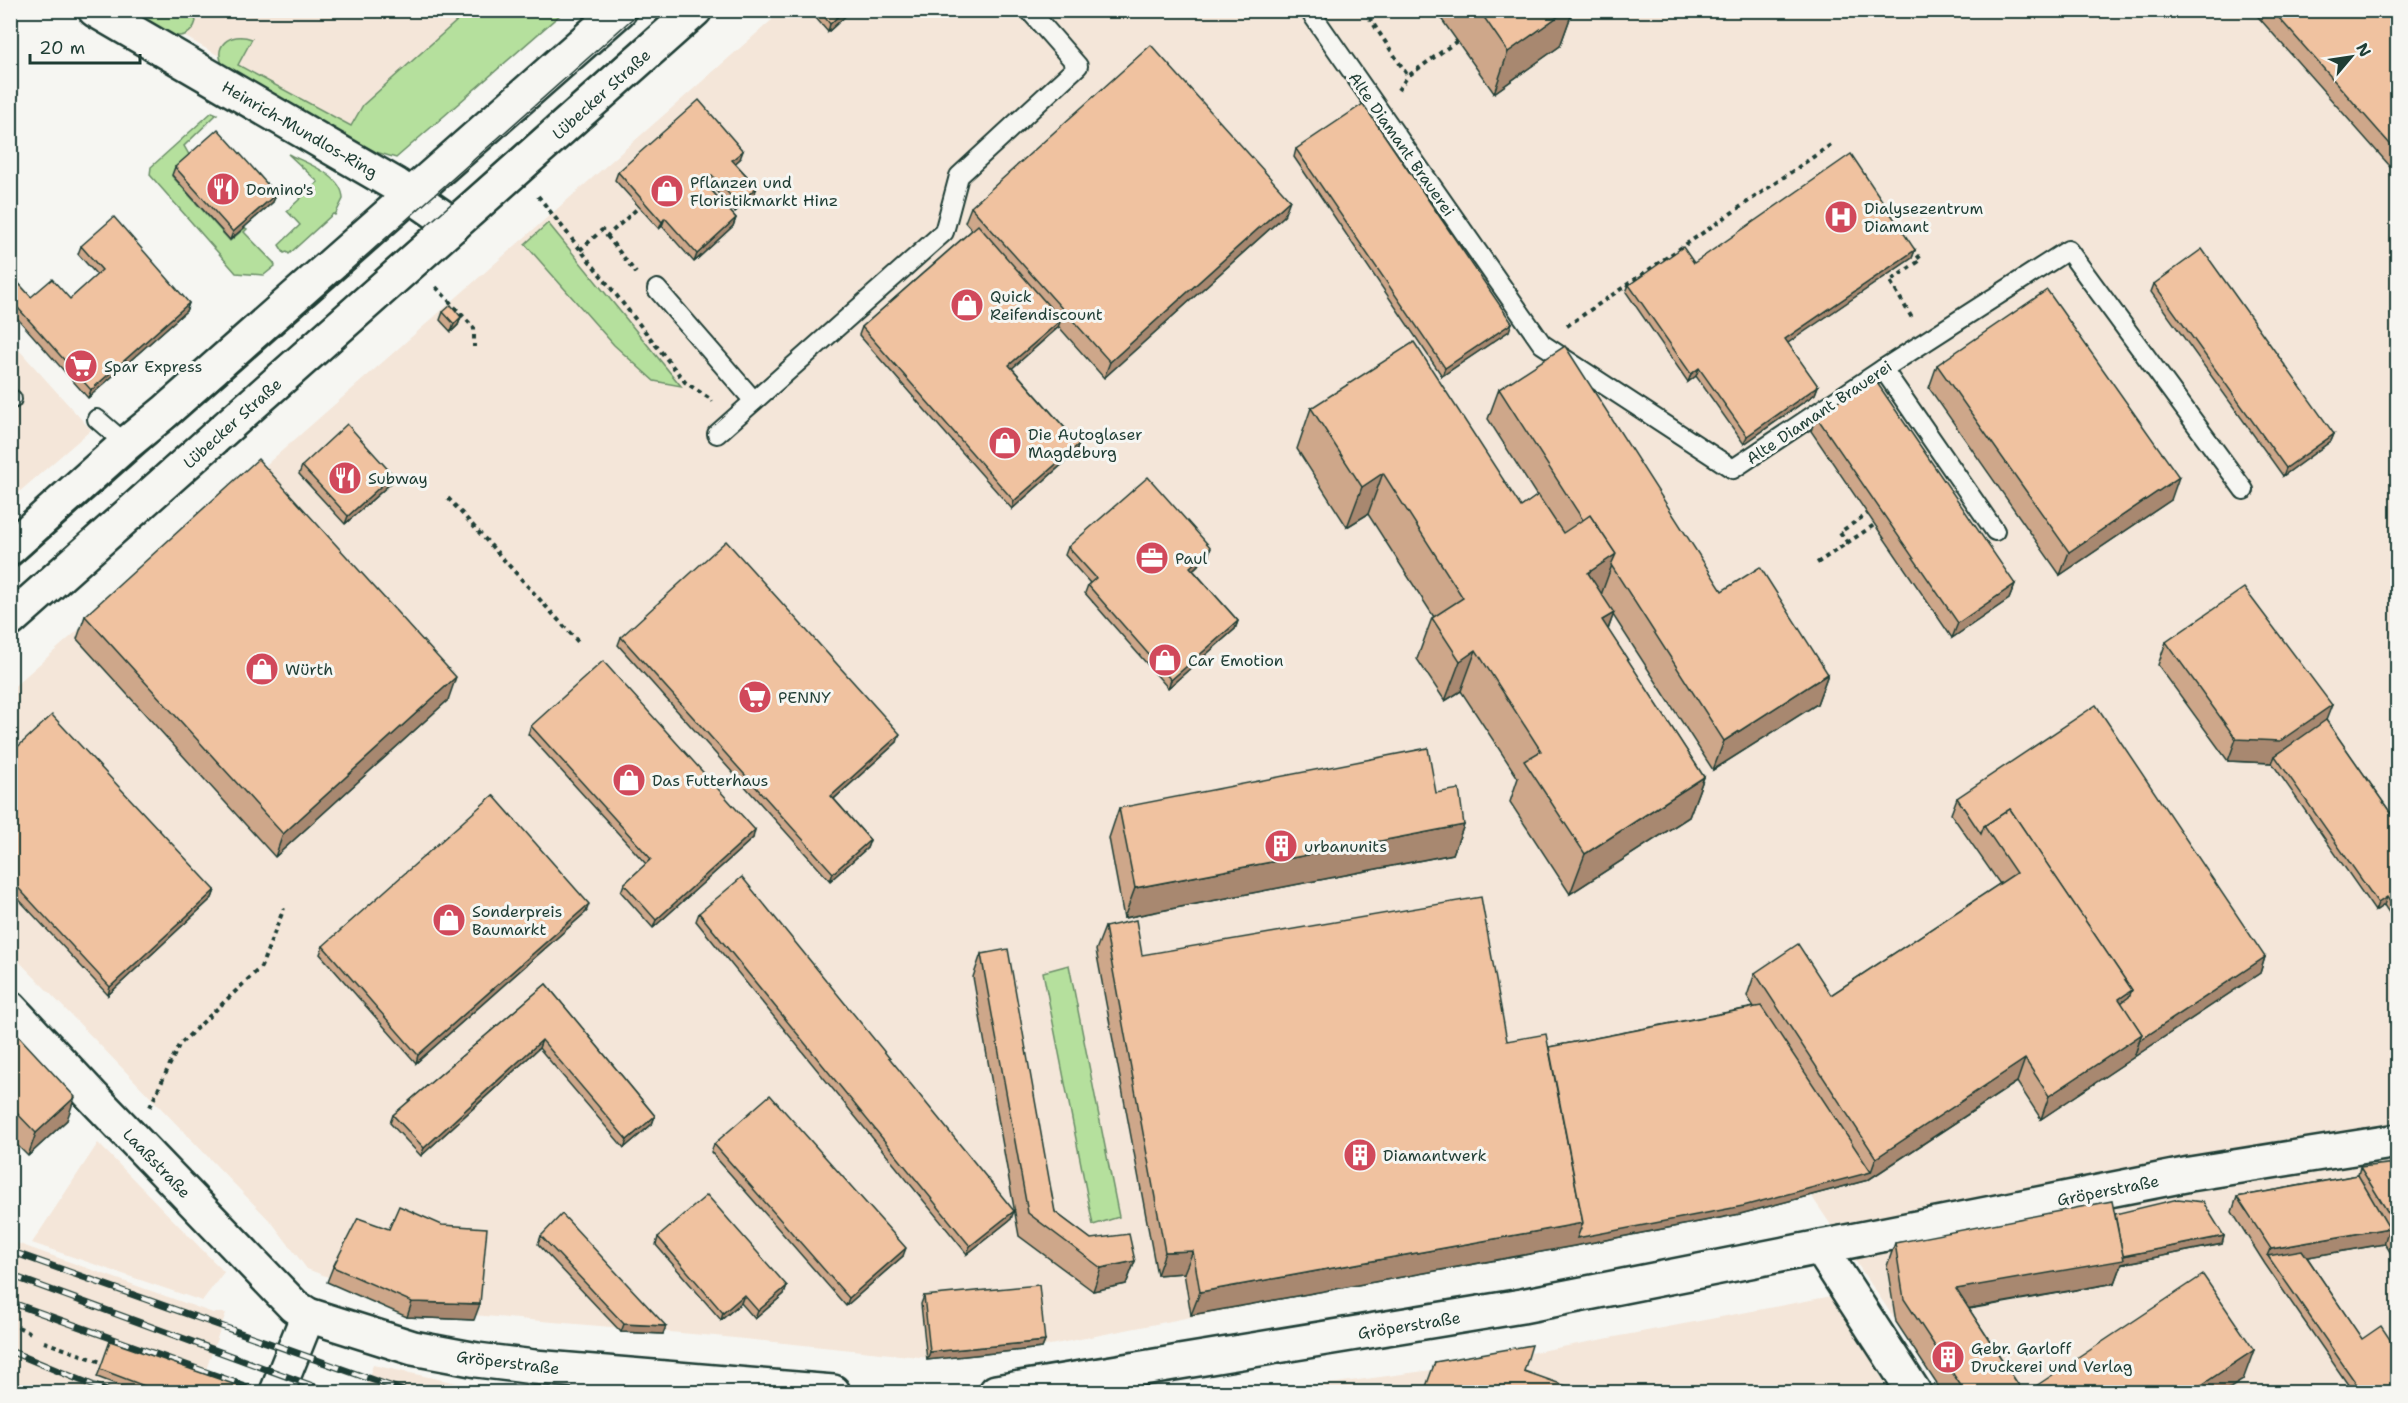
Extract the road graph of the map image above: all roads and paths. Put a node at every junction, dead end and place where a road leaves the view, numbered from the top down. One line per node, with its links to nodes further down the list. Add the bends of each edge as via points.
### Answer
1 (95, 10): 10 (street, Heinrich-Mundlos-Ring)
2 (620, 10): 10 (street)
3 (695, 10): 12 (street, Lübecker Straße)
4 (1029, 10): 21 (lane, via 1078,66 958,176 944,232)
5 (1309, 10): 18 (lane, Alte Diamant Brauerei)
6 (1364, 10): 7 (path, via 1408,76)
7 (1457, 41)
8 (1832, 144): 18 (path)
9 (531, 187): 14 (path)
10 (411, 195): 12 (street); 25 (street)
11 (639, 207): 14 (path, via 607,236 602,230)
12 (454, 225): 34 (street, Lübecker Straße)
13 (1908, 242): 17 (path, via 1921,260 1890,281)
14 (580, 250): 22 (path, via 685,382)
15 (429, 278): 19 (path, via 474,328)
16 (657, 289): 21 (lane)
17 (1927, 342): 20 (lane, Alte Diamant Brauerei); 26 (lane, Alte Diamant Brauerei, via 2068,250)
18 (1542, 344): 20 (lane, Alte Diamant Brauerei, via 1733,469)
19 (474, 347)
20 (1883, 369): 30 (lane)
21 (754, 401): 22 (lane)
22 (736, 417): 24 (lane)
23 (97, 419): 25 (lane)
24 (717, 434)
25 (126, 444): 32 (street)
26 (2244, 490)
27 (448, 498): 35 (path)
28 (1867, 514): 31 (path, via 1840,532)
29 (1874, 525): 31 (path)
30 (1995, 531)
31 (1848, 543): 33 (path)
32 (10, 548)
33 (1817, 563)
34 (10, 620)
35 (580, 644)
36 (284, 908): 38 (path, via 261,967 179,1045)
37 (10, 1008): 41 (street, Laaßstraße, via 294,1306)
38 (148, 1111)
39 (2397, 1141): 40 (street, Gröperstraße, via 2190,1174)
40 (1820, 1247): 48 (street, Gröperstraße, via 1522,1306); 49 (street)
41 (308, 1315): 46 (street); 47 (street, Gröperstraße, via 413,1348 477,1360)
42 (18, 1327): 43 (path)
43 (33, 1334)
44 (44, 1342): 45 (path)
45 (113, 1366)
46 (277, 1392)
47 (832, 1392)
48 (996, 1392)
49 (1914, 1392)

